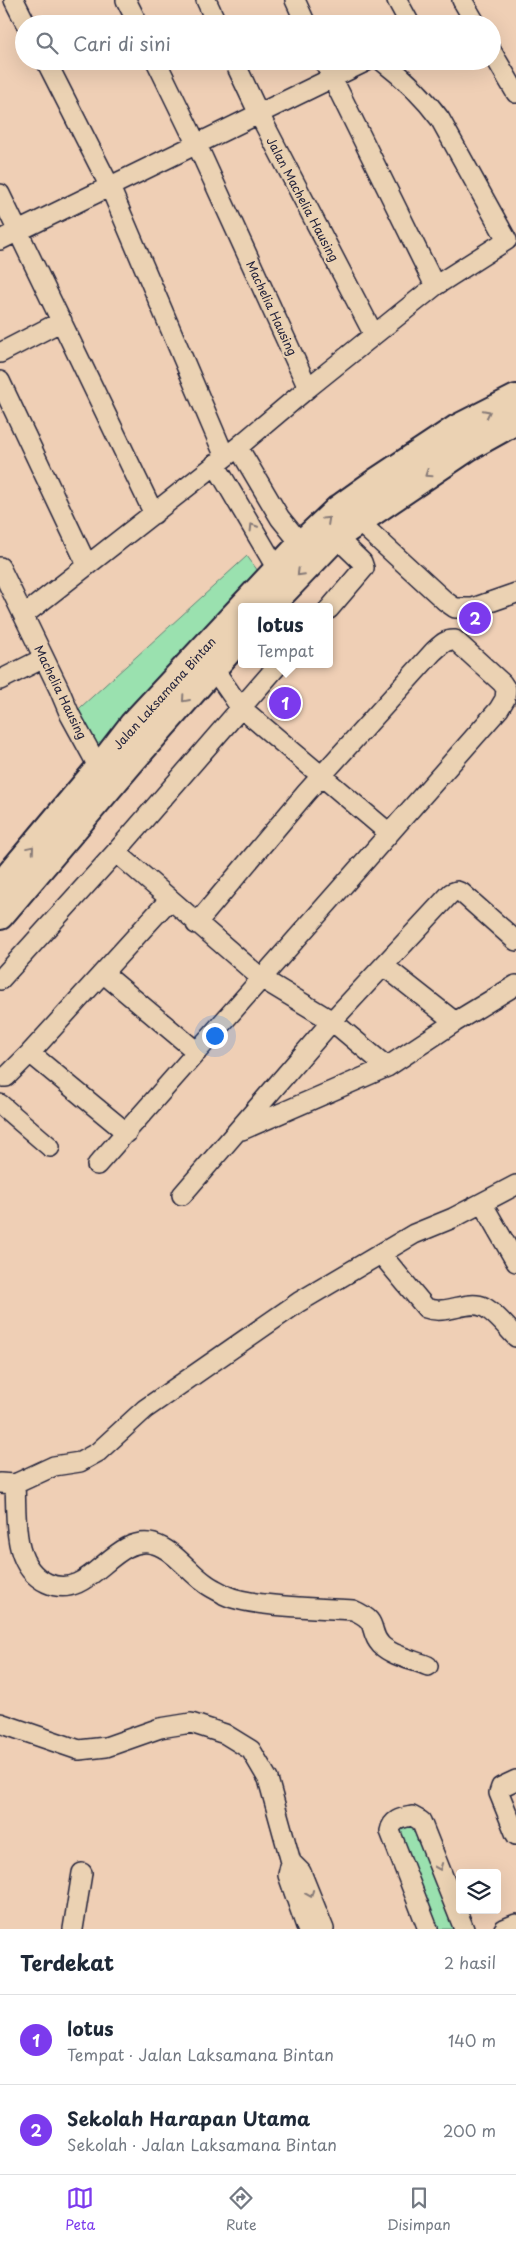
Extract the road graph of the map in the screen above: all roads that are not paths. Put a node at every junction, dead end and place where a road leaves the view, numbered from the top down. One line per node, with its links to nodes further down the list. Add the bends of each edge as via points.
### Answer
1 (14, 0): 7 (street)
2 (126, 0): 8 (street)
3 (206, 0): 9 (street)
4 (295, 0): 10 (street)
5 (397, 0): 11 (street)
6 (462, 0): 12 (street)
7 (22, 15)
8 (134, 15)
9 (213, 15)
10 (302, 15)
11 (405, 15)
12 (471, 15)
13 (501, 68): 20 (street)
14 (51, 70): 23 (street)
15 (160, 70): 22 (street, Machelia Hausing)
16 (238, 70): 21 (street, Jalan Machelia Hausing)
17 (326, 70): 21 (street)
18 (328, 70): 27 (street)
19 (394, 70): 27 (street, via 428,102 440,119 507,240)
20 (516, 94)
21 (259, 114): 22 (street); 29 (street, Jalan Machelia Hausing)
22 (197, 145): 23 (street); 32 (street, Machelia Hausing)
23 (110, 187): 25 (street); 36 (street)
24 (0, 194): 25 (street)
25 (19, 230): 26 (street); 28 (street)
26 (0, 240)
27 (436, 286): 29 (street)
28 (62, 321): 30 (street); 37 (street)
29 (374, 335): 32 (street)
30 (0, 353)
31 (0, 381): 41 (street)
32 (308, 388): 36 (street)
33 (516, 398): 35 (main road, Jalan Laksamana Bintan, one-way to 33)
34 (516, 421): 35 (main road, Jalan Laksamana Bintan)
35 (463, 437): 38 (main road, Jalan Laksamana Bintan, one-way to 38); 40 (main road, Jalan Laksamana Bintan, one-way to 35, via 338,509)
36 (226, 456): 37 (street); 40 (street); 43 (street, one-way to 36)
37 (154, 514): 41 (street)
38 (358, 521): 39 (main road, Jalan Laksamana Bintan); 44 (street, via 455,608 474,608)
39 (336, 537): 46 (main road, Jalan Laksamana Bintan, one-way to 46); 47 (street, via 362,562 364,568)
40 (301, 544): 43 (main road, Jalan Laksamana Bintan)
41 (87, 565): 49 (street)
42 (0, 567): 49 (street, Machelia Hausing)
43 (278, 569): 45 (main road, Jalan Laksamana Bintan)
44 (516, 593)
45 (246, 603)
46 (273, 603)
47 (333, 604)
48 (238, 612): 56 (main road, Jalan Laksamana Bintan, via 133,724)
49 (24, 615): 51 (street, Machelia Hausing)
50 (238, 640): 52 (main road, Jalan Laksamana Bintan)
51 (44, 658): 54 (street); 56 (street, Machelia Hausing)
52 (213, 668): 55 (street); 62 (main road, Jalan Laksamana Bintan, one-way to 62)
53 (275, 668): 55 (street)
54 (0, 680)
55 (240, 707): 57 (street); 59 (street)
56 (99, 768): 60 (main road, Jalan Laksamana Bintan, one-way to 56)
57 (320, 777): 58 (street); 58 (street, via 433,652 448,640 455,640 463,646 502,683 506,689 505,699); 63 (street)
58 (389, 833): 67 (street)
59 (116, 852): 61 (street); 68 (street)
60 (0, 886)
61 (170, 899): 63 (street); 66 (street)
62 (0, 916)
63 (196, 924): 67 (street)
64 (516, 940): 65 (street, via 458,891 447,896)
65 (384, 966): 70 (street); 71 (street)
66 (103, 973): 72 (street); 73 (street)
67 (261, 978): 70 (street); 72 (street)
68 (0, 980)
69 (516, 985): 71 (street)
70 (332, 1021): 74 (street); 77 (street)
71 (454, 1022): 74 (street)
72 (197, 1052): 78 (street)
73 (30, 1053): 75 (street, via 6,1077); 78 (street)
74 (387, 1067): 77 (street)
75 (0, 1077)
76 (0, 1104): 79 (street)
77 (239, 1131): 82 (street)
78 (127, 1133): 80 (street)
79 (50, 1147)
80 (97, 1165)
81 (516, 1185): 83 (street)
82 (182, 1195)
83 (482, 1203): 84 (street, via 414,1234); 85 (street)
84 (381, 1254): 86 (street, via 426,1308 436,1312 474,1305 485,1307); 87 (street, via 299,1302 145,1409 98,1452 80,1462 54,1466)
85 (516, 1262)
86 (516, 1337)
87 (8, 1484): 88 (street, via 25,1564 36,1578 55,1586 68,1587 78,1584 123,1551 140,1543 155,1544 206,1584 228,1596 258,1603 353,1610 372,1624 381,1645)
88 (428, 1666)
89 (0, 1724): 92 (street, via 79,1750 106,1747 160,1728 191,1723 224,1734 250,1750 268,1779)
90 (516, 1780): 91 (street, via 501,1787 499,1794)
91 (516, 1835)
92 (291, 1862): 96 (street, via 288,1875); 97 (street, one-way to 97, via 301,1872)
93 (82, 1873): 95 (street)
94 (516, 1924): 100 (street)
95 (73, 1929)
96 (306, 1929)
97 (324, 1929)
98 (428, 1929): 99 (street, one-way to 99, via 390,1832 397,1820 412,1816 421,1821)
99 (464, 1929)
100 (504, 1929)

